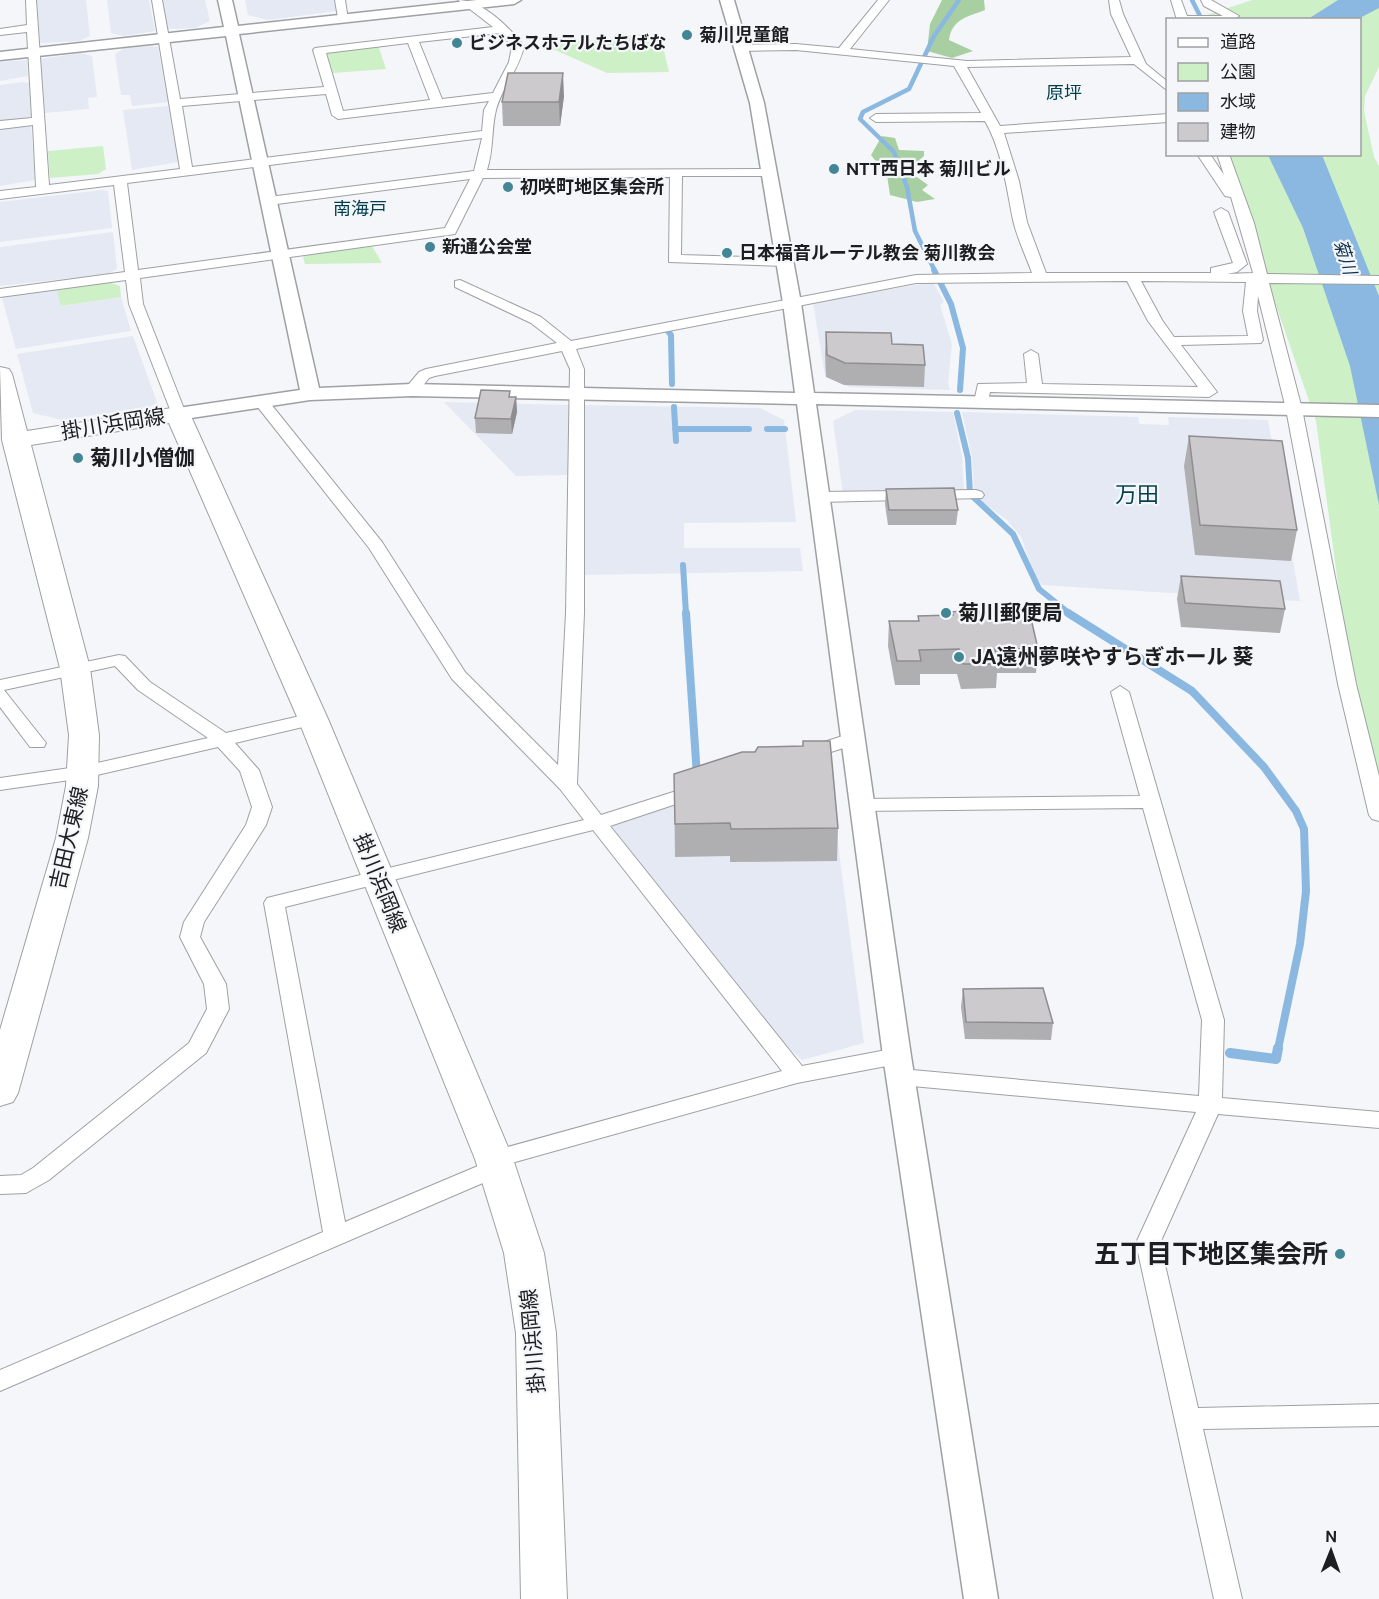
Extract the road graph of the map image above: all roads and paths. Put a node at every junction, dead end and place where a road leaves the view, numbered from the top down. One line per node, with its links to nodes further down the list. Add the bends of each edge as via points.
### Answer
1 (31, 0): 15 (street)
2 (157, 0): 19 (street)
3 (225, 0): 17 (street)
4 (340, 0): 12 (street)
5 (514, 0): 11 (street)
6 (728, 0): 21 (street)
7 (884, 0): 22 (street)
8 (1114, 0): 25 (street)
9 (1176, 0): 13 (street)
10 (1206, 0): 14 (street, via 1233,16)
11 (466, 2): 12 (street); 16 (street)
12 (344, 18): 17 (street)
13 (1183, 18)
14 (1227, 18)
15 (33, 28): 18 (street); 23 (street)
16 (503, 29): 20 (street); 29 (street, via 518,46 515,62)
17 (232, 30): 19 (street); 30 (street)
18 (0, 32)
19 (164, 38): 23 (street); 32 (street)
20 (412, 39): 28 (street, via 319,50); 31 (street)
21 (741, 48): 22 (street, via 796,46); 44 (street, via 757,103)
22 (842, 51): 26 (street)
23 (35, 52): 24 (street); 36 (street)
24 (0, 56)
25 (1138, 60): 26 (street); 27 (street)
26 (959, 64): 33 (street)
27 (1166, 87)
28 (329, 90): 30 (street); 31 (street, via 338,115)
29 (497, 96): 31 (street); 39 (street, via 490,110)
30 (246, 97): 32 (street); 42 (street)
31 (437, 102)
32 (176, 103): 43 (street)
33 (989, 117): 34 (street); 38 (street)
34 (876, 118)
35 (1166, 118): 38 (street)
36 (38, 121): 37 (street); 48 (street)
37 (0, 125)
38 (996, 130): 56 (street, via 1013,181 1020,222)
39 (487, 134): 42 (street); 45 (street, via 487,151)
40 (1204, 156): 52 (street)
41 (1224, 156): 52 (street)
42 (261, 161): 43 (street); 50 (street)
43 (187, 172): 47 (street)
44 (769, 172): 46 (street); 54 (street)
45 (479, 174): 46 (street); 50 (street); 53 (street, via 450,231)
46 (676, 174): 54 (street, via 674,259)
47 (120, 180): 48 (street); 55 (street)
48 (43, 190): 49 (street)
49 (0, 195)
50 (269, 201): 53 (street)
51 (1221, 212): 57 (street, via 1240,264 1232,269)
52 (1243, 212): 59 (street)
53 (281, 255): 55 (street); 71 (street)
54 (784, 262): 63 (street)
55 (133, 275): 62 (street); 77 (street, via 135,304)
56 (1040, 276): 57 (street); 63 (street, via 916,279)
57 (1091, 276): 58 (street)
58 (1132, 276): 59 (street); 64 (street)
59 (1261, 277): 60 (street); 64 (street, via 1250,311 1256,340); 75 (street)
60 (1379, 280)
61 (460, 284): 65 (street, via 536,321)
62 (0, 293)
63 (792, 303): 65 (street); 72 (street)
64 (1170, 341): 68 (street, via 1209,392)
65 (569, 346): 69 (street, via 431,372); 70 (street, via 577,369)
66 (1030, 354): 68 (street)
67 (1, 382): 78 (main road)
68 (1035, 387): 74 (street, via 983,387)
69 (412, 390): 70 (street); 71 (street)
70 (576, 393): 72 (street); 93 (street, via 575,612)
71 (310, 394): 73 (street)
72 (806, 398): 74 (street); 80 (street)
73 (261, 400): 77 (street); 93 (street, via 376,546 458,675)
74 (976, 402): 75 (street)
75 (1298, 409): 76 (street); 96 (street, via 1347,684)
76 (1379, 411)
77 (178, 414): 78 (main road, 掛川浜岡線); 85 (main road, 掛川浜岡線)
78 (7, 442): 81 (main road, 吉田大東線)
79 (971, 495): 80 (street)
80 (820, 498): 86 (street)
81 (75, 668): 82 (street); 87 (street, via 119,660 144,686); 90 (main road, 吉田大東線, via 82,712)
82 (0, 685)
83 (1120, 692): 94 (street)
84 (0, 694): 88 (street)
85 (313, 719): 87 (street); 98 (main road, 掛川浜岡線)
86 (852, 739): 89 (street); 95 (street)
87 (222, 740): 90 (street); 105 (street, via 249,770 262,807 256,825 194,922 189,937 215,984 218,1009 198,1048 41,1174 26,1184)
88 (37, 743)
89 (787, 760)
90 (84, 772): 92 (street); 101 (main road, 吉田大東線, via 72,838)
91 (721, 782): 97 (street)
92 (0, 784)
93 (567, 785): 97 (street)
94 (1152, 802): 95 (street); 102 (street, via 1214,1020)
95 (861, 806): 99 (street)
96 (1379, 815)
97 (598, 823): 98 (street); 100 (street)
98 (378, 879): 104 (main road, 掛川浜岡線); 106 (street, via 274,903)
99 (899, 1066): 100 (street); 102 (street); 111 (street)
100 (797, 1075): 104 (street)
101 (0, 1093)
102 (1210, 1106): 103 (street); 109 (street, via 1148,1244)
103 (1379, 1120)
104 (496, 1163): 106 (street); 110 (main road, 掛川浜岡線, via 524,1252 536,1333)
105 (0, 1185)
106 (336, 1237): 107 (street)
107 (0, 1381)
108 (1379, 1415): 109 (street)
109 (1188, 1419): 112 (street)
110 (544, 1599)
111 (981, 1599)
112 (1228, 1599)

